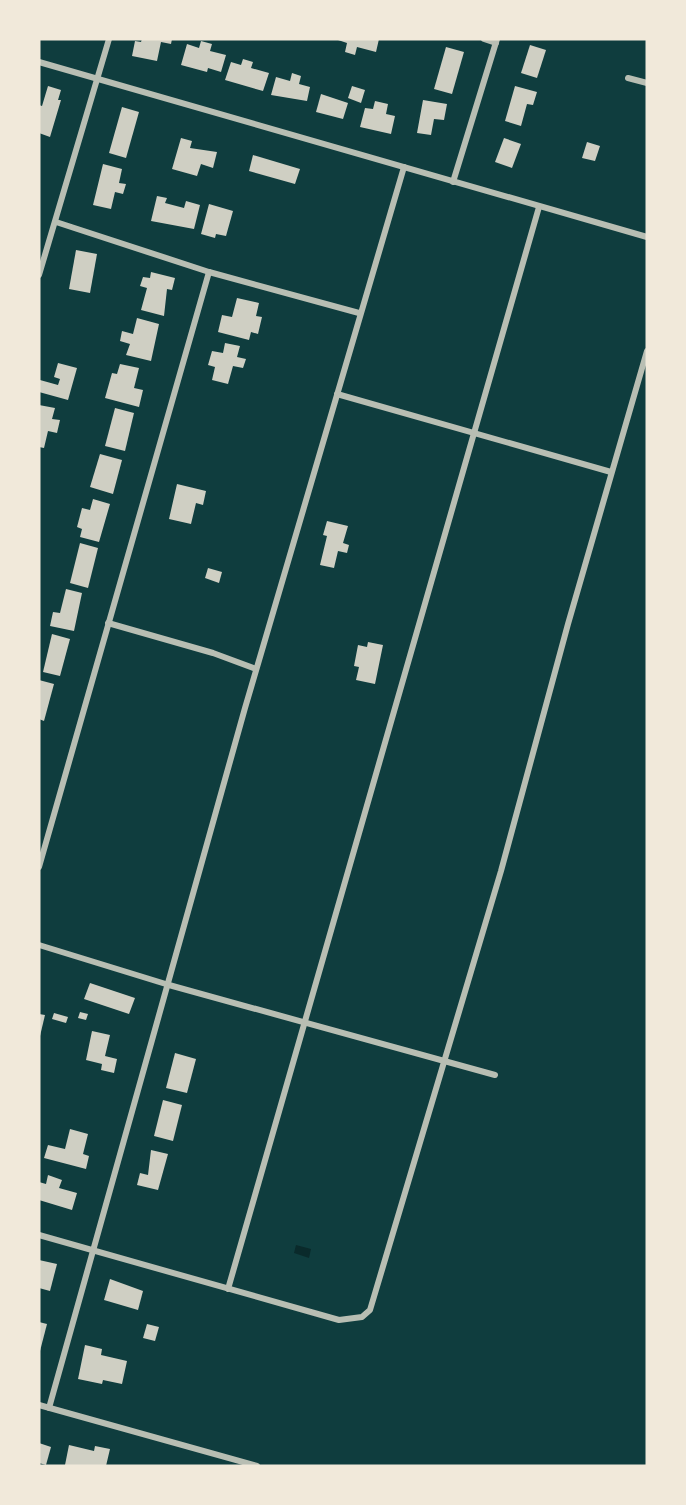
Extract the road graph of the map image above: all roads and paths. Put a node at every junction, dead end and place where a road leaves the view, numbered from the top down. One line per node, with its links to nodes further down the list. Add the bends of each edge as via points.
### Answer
1 (109, 39): 5 (street)
2 (484, 39): 3 (street)
3 (497, 41): 9 (street)
4 (39, 62): 5 (street)
5 (98, 78): 8 (street); 11 (street)
6 (628, 78): 7 (street)
7 (647, 83)
8 (404, 167): 9 (street); 15 (street)
9 (453, 183): 10 (street)
10 (539, 207): 12 (street); 18 (street)
11 (56, 222): 13 (street); 14 (street)
12 (647, 237)
13 (208, 272): 15 (street); 20 (street)
14 (39, 275)
15 (359, 313): 17 (street)
16 (647, 351): 19 (street)
17 (337, 394): 18 (street); 21 (street)
18 (473, 434): 19 (street); 25 (street)
19 (611, 472): 26 (street, via 501,871)
20 (108, 622): 21 (street); 22 (street)
21 (256, 669): 24 (street)
22 (39, 867)
23 (39, 945): 24 (street)
24 (169, 985): 25 (street); 29 (street)
25 (304, 1023): 26 (street); 30 (street)
26 (444, 1061): 27 (street); 30 (street, via 370,1310 362,1317 339,1320)
27 (495, 1075)
28 (39, 1235): 29 (street)
29 (92, 1251): 30 (street); 32 (street)
30 (228, 1289)
31 (39, 1405): 32 (street)
32 (49, 1408): 33 (street)
33 (257, 1466)

